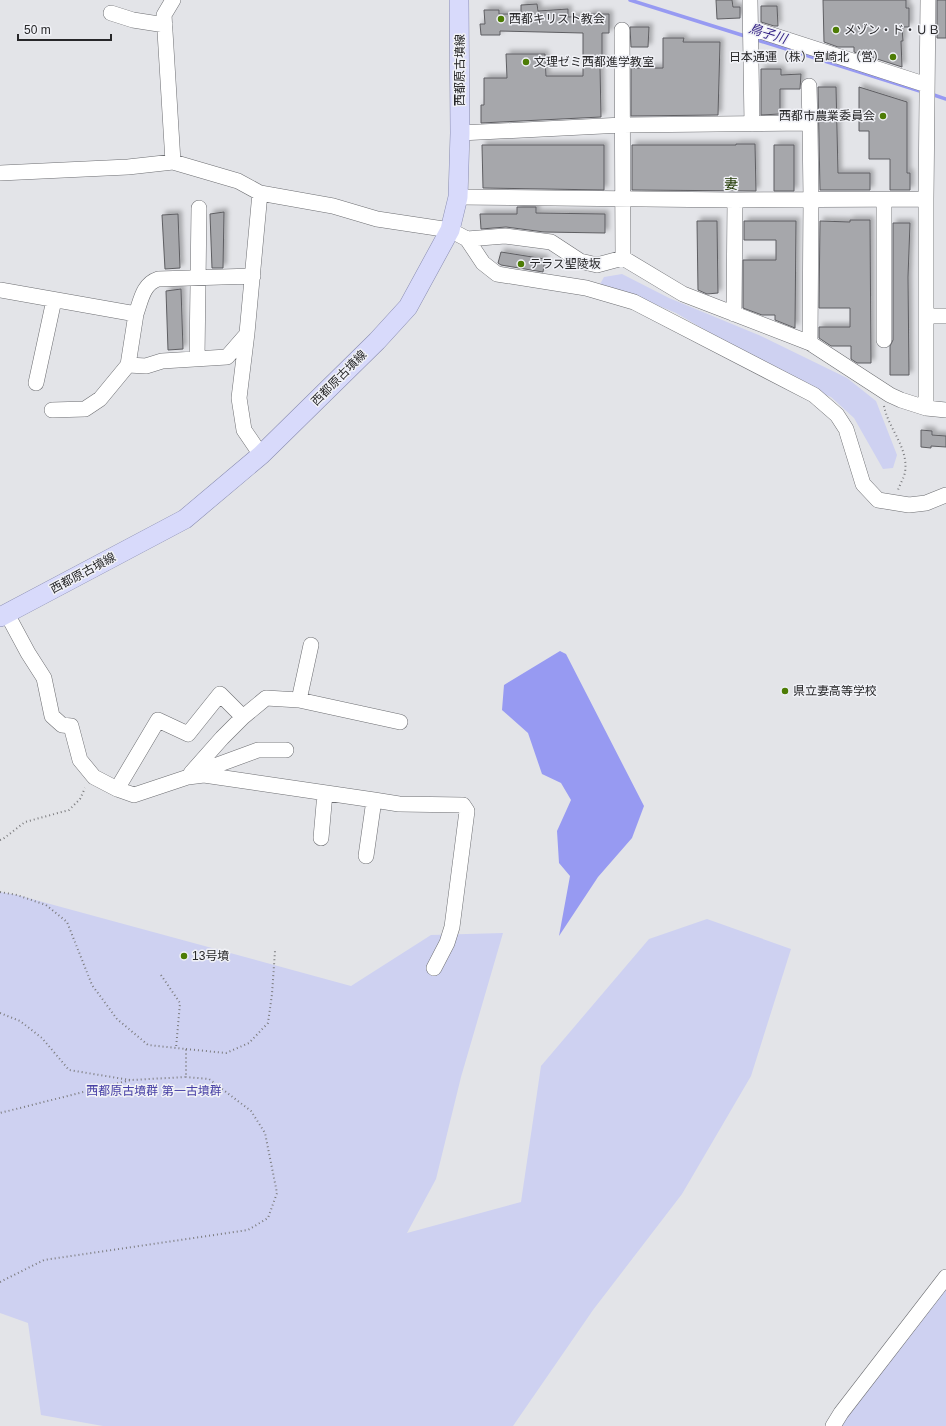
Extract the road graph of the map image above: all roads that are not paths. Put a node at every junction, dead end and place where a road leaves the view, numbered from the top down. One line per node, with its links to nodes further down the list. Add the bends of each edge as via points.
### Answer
1 (174, 0): 6 (street, via 164,15)
2 (459, 0): 14 (main road, 西都原古墳線)
3 (750, 0): 7 (street)
4 (928, 0): 9 (street)
5 (111, 13): 6 (street, via 133,20)
6 (165, 24): 15 (street)
7 (751, 28): 9 (street); 12 (street)
8 (622, 30): 13 (street)
9 (927, 85): 21 (street)
10 (809, 86): 11 (street)
11 (810, 123): 12 (street); 20 (street)
12 (752, 124): 13 (street)
13 (623, 125): 14 (street); 19 (street)
14 (460, 133): 18 (main road, 西都原古墳線)
15 (173, 162): 16 (street, via 128,167); 17 (street, via 238,181)
16 (0, 173)
17 (260, 193): 25 (street, via 333,206 377,219); 28 (street)
18 (458, 197): 19 (street); 25 (main road, 西都原古墳線)
19 (622, 198): 22 (street); 27 (street)
20 (811, 199): 22 (street); 23 (street); 38 (street)
21 (926, 199): 23 (street); 34 (street)
22 (735, 200): 33 (street)
23 (884, 200): 37 (street)
24 (199, 208): 29 (street)
25 (450, 230): 26 (street); 45 (main road, 西都原古墳線, via 408,307)
26 (467, 239): 27 (street, via 505,236 551,242 580,261 597,265); 46 (street, via 483,263 497,274 586,288 634,302 814,395 837,415 846,429 863,484 878,500 909,505)
27 (623, 258): 33 (street, via 683,294)
28 (253, 276): 29 (street); 36 (street)
29 (198, 278): 32 (street, via 158,279 150,282); 39 (street)
30 (0, 290): 31 (street)
31 (54, 300): 32 (street); 41 (street)
32 (136, 314): 40 (street)
33 (734, 314): 38 (street)
34 (926, 316): 35 (street); 42 (street)
35 (946, 316)
36 (247, 333): 39 (street, via 227,357); 45 (street, via 239,398 244,430)
37 (884, 340)
38 (810, 343): 42 (street, via 890,394)
39 (197, 359): 40 (street, via 162,361 146,366)
40 (128, 365): 43 (street, via 100,399 85,409)
41 (36, 383)
42 (926, 408): 44 (street)
43 (52, 410)
44 (946, 410)
45 (261, 455): 47 (main road, 西都原古墳線, via 185,519)
46 (946, 495)
47 (4, 615): 55 (street, via 44,678 52,716 62,725 71,726 80,760 94,777)
48 (311, 646): 49 (street)
49 (299, 700): 50 (street, via 266,698); 51 (street)
50 (243, 717): 54 (street); 55 (street, via 220,694 188,734 158,720)
51 (400, 722)
52 (286, 750): 53 (street, via 258,750 209,768)
53 (204, 775): 54 (street); 56 (street)
54 (188, 777): 55 (street, via 134,795)
55 (118, 789)
56 (326, 793): 57 (street); 58 (street)
57 (374, 800): 59 (street); 60 (street, via 399,804 463,805 467,811 452,927)
58 (321, 838)
59 (366, 856)
60 (434, 968)
61 (946, 1277): 62 (street)
62 (833, 1426)

